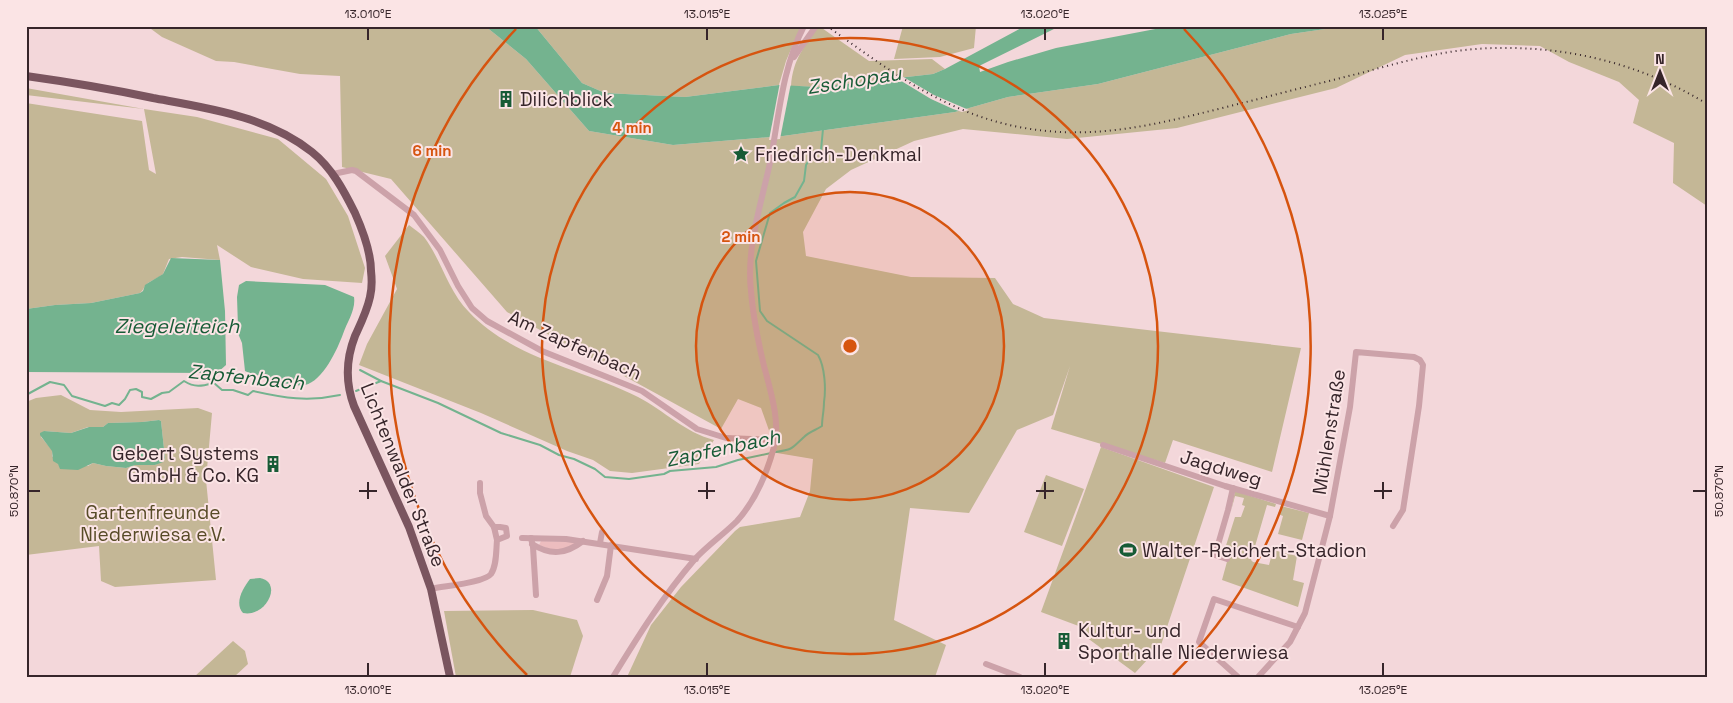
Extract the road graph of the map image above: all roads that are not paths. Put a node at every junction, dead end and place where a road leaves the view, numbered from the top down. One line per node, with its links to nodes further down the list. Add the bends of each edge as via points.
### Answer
1 (804, 26): 3 (street)
2 (816, 26): 3 (street)
3 (790, 62): 6 (street, via 752,237 750,278 758,337 773,404)
4 (26, 76): 5 (main road, Lichtenwalder Straße, via 136,94 230,113 262,123 312,152)
5 (333, 174): 6 (street, Am Zapfenbach, via 356,171 414,215 440,250 472,308 487,321 542,351 642,391 697,429 726,438); 22 (main road, Lichtenwalder Straße, via 359,223 371,268 370,297 349,354 348,389 409,527)
6 (775, 443): 20 (street, via 760,485 747,508)
7 (1103, 445): 9 (street, Jagdweg)
8 (480, 483): 12 (street, via 486,516)
9 (1233, 488): 10 (street, Jagdweg); 21 (street, via 1215,555)
10 (1330, 516): 11 (street, Mühlenstraße, via 1350,407 1356,352 1414,357 1423,366 1420,406 1402,510); 25 (street, Mühlenstraße, via 1307,605)
11 (1393, 526)
12 (494, 528): 15 (street); 15 (street, via 506,528 507,536)
13 (602, 532): 18 (street)
14 (522, 538): 16 (street)
15 (497, 540): 22 (street, via 490,575 481,580)
16 (532, 541): 17 (street); 17 (street, via 548,550 565,552); 23 (street)
17 (583, 541): 18 (street)
18 (600, 543): 19 (street)
19 (611, 545): 20 (street); 24 (street, via 606,576)
20 (696, 559): 28 (street, via 648,622)
21 (1227, 559)
22 (431, 588): 27 (main road, Lichtenwalder Straße)
23 (536, 595)
24 (597, 600)
25 (1298, 627): 30 (street, via 1214,598 1199,642); 31 (street, Mühlenstraße, via 1290,642)
26 (986, 664): 29 (street)
27 (450, 677)
28 (613, 677)
29 (1020, 677)
30 (1238, 677)
31 (1258, 677)

